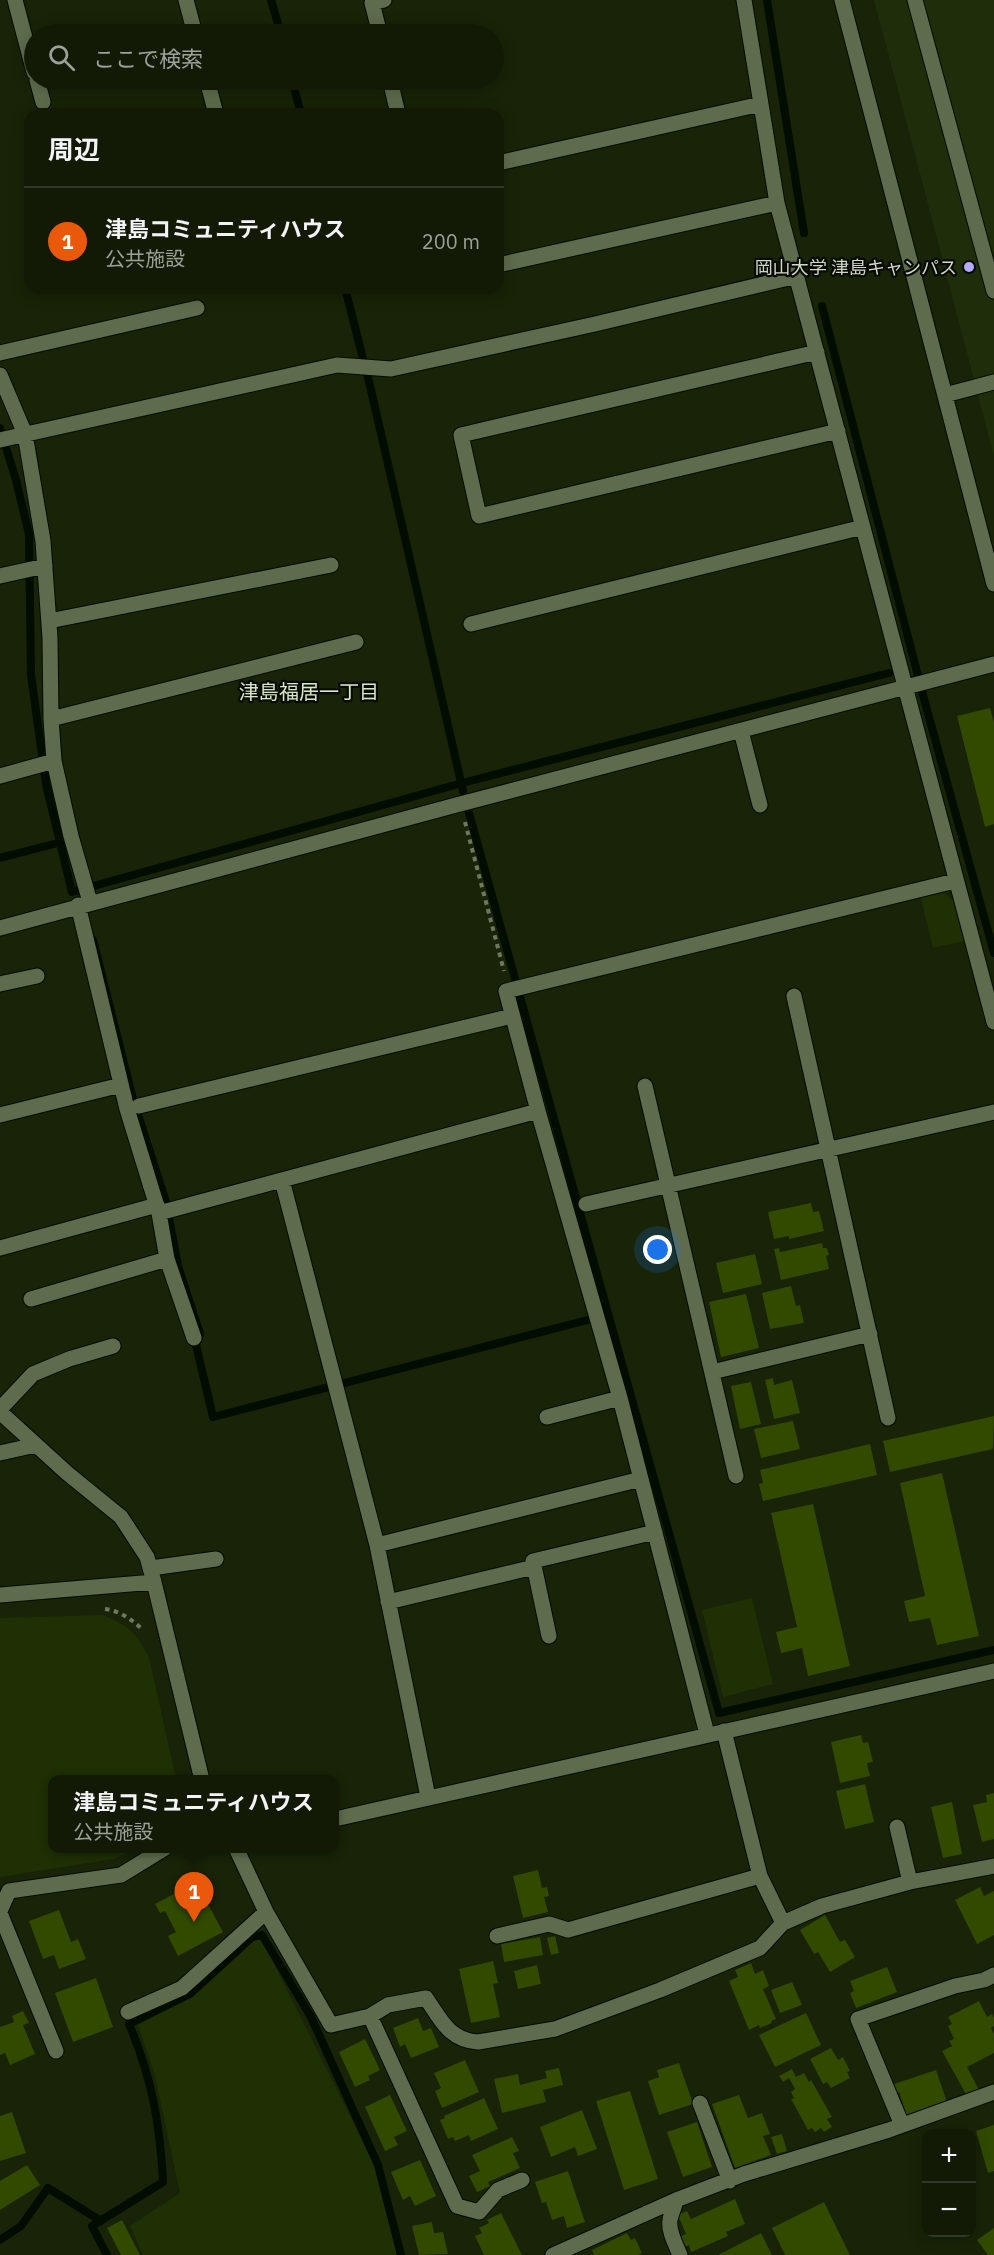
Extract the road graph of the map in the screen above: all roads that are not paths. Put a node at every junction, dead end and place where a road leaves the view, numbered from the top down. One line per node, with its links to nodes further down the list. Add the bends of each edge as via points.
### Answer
1 (15, 0): 9 (street)
2 (186, 0): 7 (street)
3 (384, 0): 8 (street, via 372,3)
4 (744, 0): 14 (street)
5 (842, 0): 27 (street)
6 (915, 0): 21 (street)
7 (192, 24)
8 (377, 24)
9 (24, 34)
10 (40, 90): 13 (street)
11 (210, 90): 15 (street)
12 (392, 90): 16 (street)
13 (43, 102)
14 (761, 104): 17 (street); 18 (street)
15 (214, 108)
16 (397, 108)
17 (504, 163)
18 (777, 203): 19 (street); 20 (street)
19 (504, 264)
20 (797, 276): 23 (street); 29 (street, via 391,369 337,365)
21 (994, 291)
22 (197, 308): 24 (street)
23 (817, 352): 28 (street); 28 (street, via 461,435 479,516)
24 (0, 353)
25 (0, 375): 29 (street)
26 (994, 382): 27 (street)
27 (945, 395): 35 (street)
28 (838, 431): 31 (street)
29 (25, 435): 30 (street); 33 (street, via 43,541)
30 (4, 439)
31 (863, 527): 37 (street); 40 (street)
32 (331, 565): 36 (street)
33 (35, 568): 34 (street); 36 (street)
34 (0, 576)
35 (994, 584)
36 (49, 621): 41 (street)
37 (471, 624)
38 (356, 642): 41 (street)
39 (994, 664): 40 (street)
40 (909, 687): 42 (street); 46 (street)
41 (51, 719): 43 (street)
42 (741, 731): 45 (street); 47 (street)
43 (46, 764): 44 (street); 47 (street, via 71,836)
44 (0, 776)
45 (760, 805)
46 (955, 881): 52 (street, via 514,988); 53 (street)
47 (85, 895): 48 (street); 54 (street)
48 (0, 928)
49 (37, 976): 50 (street)
50 (0, 984)
51 (794, 996): 60 (street)
52 (512, 1016): 56 (street); 57 (street)
53 (994, 1022)
54 (121, 1085): 59 (street); 64 (street)
55 (645, 1086): 62 (street)
56 (139, 1106)
57 (538, 1111): 61 (street); 72 (street)
58 (994, 1112): 60 (street)
59 (0, 1115)
60 (830, 1149): 62 (street); 68 (street)
61 (282, 1180): 64 (street); 81 (street)
62 (669, 1185): 63 (street); 71 (street)
63 (586, 1204)
64 (163, 1210): 65 (street); 66 (street)
65 (0, 1248)
66 (167, 1259): 67 (street); 69 (street)
67 (31, 1299)
68 (870, 1334): 71 (street); 75 (street)
69 (195, 1338)
70 (113, 1346): 73 (street, via 33,1374)
71 (712, 1372): 78 (street)
72 (620, 1398): 74 (street); 79 (street)
73 (0, 1410): 76 (street)
74 (547, 1416)
75 (888, 1418)
76 (36, 1445): 77 (street); 84 (street, via 121,1518 147,1557)
77 (0, 1453)
78 (736, 1476)
79 (641, 1479): 80 (street); 81 (street)
80 (655, 1532): 83 (street, via 533,1561); 90 (street)
81 (377, 1545): 86 (street)
82 (216, 1559): 84 (street)
83 (534, 1567): 86 (street); 87 (street)
84 (152, 1576): 85 (street); 91 (street)
85 (0, 1595)
86 (388, 1602): 92 (street)
87 (549, 1636)
88 (994, 1671): 89 (street)
89 (724, 1731): 90 (street); 98 (street)
90 (707, 1734): 92 (street)
91 (201, 1775)
92 (428, 1797): 93 (street)
93 (339, 1818)
94 (897, 1827): 99 (street)
95 (157, 1853): 100 (street, via 121,1875 9,1892)
96 (238, 1853): 101 (street)
97 (994, 1866): 99 (street)
98 (760, 1876): 102 (street); 103 (street, via 568,1930 549,1924)
99 (910, 1882): 102 (street, via 822,1906)
100 (0, 1912): 107 (street)
101 (266, 1912): 105 (street, via 182,1988); 106 (street, via 331,2025)
102 (783, 1923): 106 (street, via 760,1948 555,2028 467,2042 454,2036 426,1998 388,2005)
103 (497, 1936)
104 (994, 1975): 110 (street, via 858,2019)
105 (128, 2012)
106 (370, 2016): 111 (street, via 457,2206 479,2212 498,2190)
107 (56, 2051)
108 (994, 2092): 110 (street)
109 (700, 2103): 112 (street)
110 (902, 2125): 112 (street)
111 (522, 2180)
112 (729, 2181): 113 (street)
113 (676, 2200): 114 (street); 115 (street, via 670,2228)
114 (553, 2255)
115 (680, 2255)

